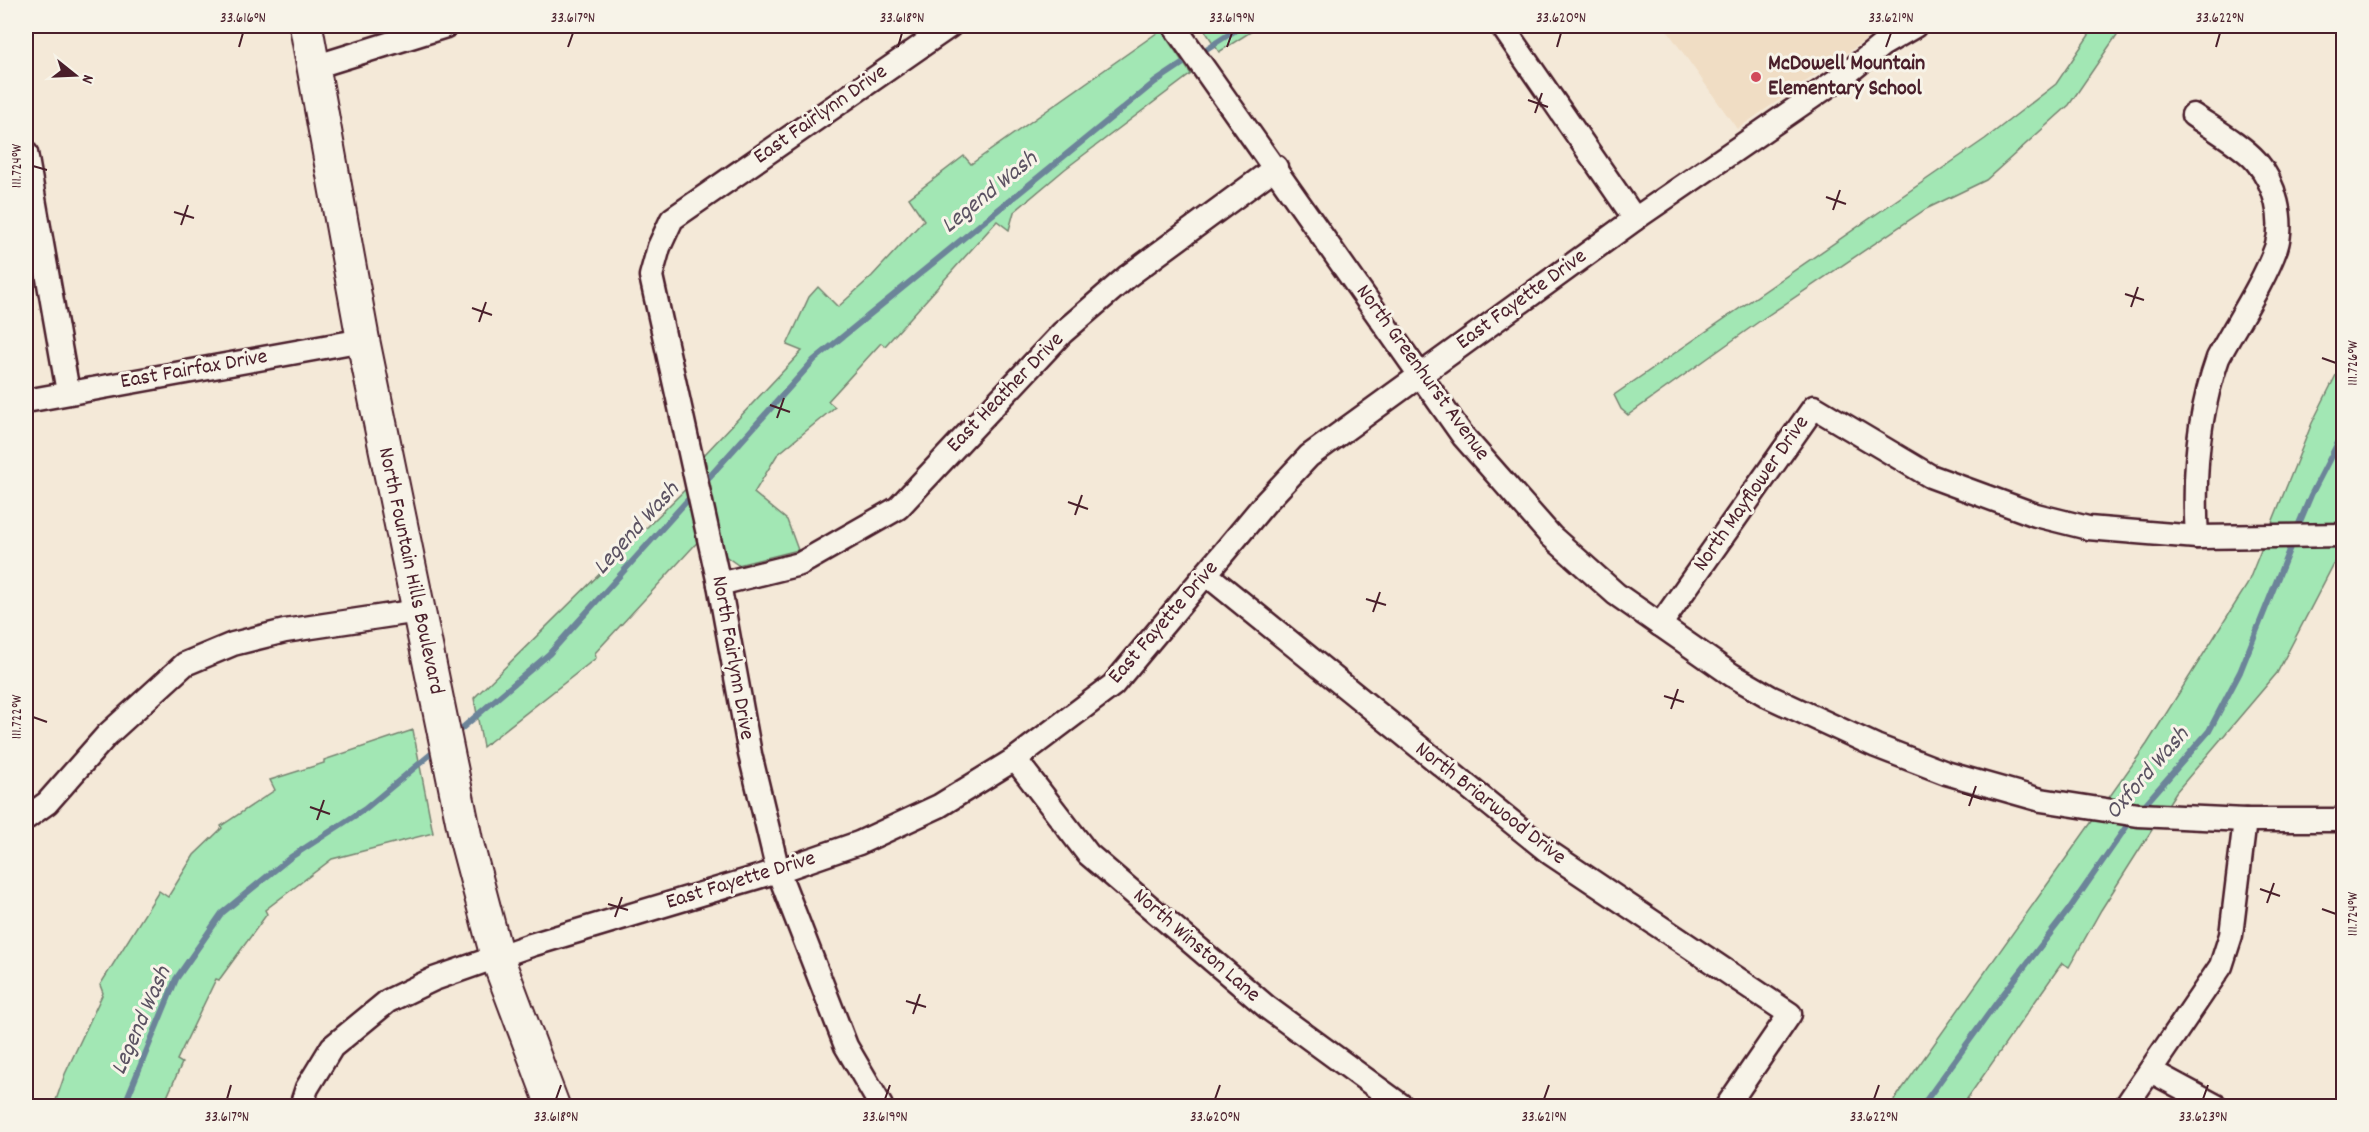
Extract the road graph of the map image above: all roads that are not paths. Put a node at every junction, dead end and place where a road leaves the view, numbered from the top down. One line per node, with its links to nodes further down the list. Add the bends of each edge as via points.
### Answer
1 (306, 26): 7 (main road, North Fountain Hills Boulevard)
2 (446, 26): 7 (street)
3 (950, 26): 11 (street, East Fairlynn Drive)
4 (1174, 26): 10 (street, North Greenhurst Avenue)
5 (1502, 26): 12 (street)
6 (1915, 26): 12 (street, East Fayette Drive, via 1882,45)
7 (314, 67): 13 (main road, North Fountain Hills Boulevard)
8 (2193, 115): 18 (street, via 2255,160 2276,198 2279,224 2276,247 2211,377 2197,441)
9 (26, 153): 15 (street)
10 (1276, 167): 14 (street, North Greenhurst Avenue); 20 (street, East Heather Drive, via 1128,276 1062,333 898,508 800,564)
11 (691, 204): 20 (street, North Fairlynn Drive, via 672,219 651,276)
12 (1635, 219): 14 (street, East Fayette Drive)
13 (363, 340): 15 (street, East Fairfax Drive); 21 (main road, North Fountain Hills Boulevard)
14 (1419, 374): 19 (street, East Fayette Drive, via 1309,456); 22 (street, North Greenhurst Avenue, via 1463,436 1551,536 1616,594)
15 (68, 392): 16 (street, East Fairfax Drive)
16 (26, 401)
17 (2343, 535): 18 (street, North Mayflower Drive)
18 (2197, 537): 22 (street, North Mayflower Drive, via 2088,528 2025,512 1930,476 1814,407)
19 (1206, 574): 23 (street, East Fayette Drive, via 1113,685); 34 (street, North Briarwood Drive, via 1550,853 1790,1014)
20 (719, 584): 27 (street, North Fairlynn Drive, via 750,754)
21 (418, 611): 24 (street, via 285,631 233,644 185,664 107,735 47,803); 28 (main road, North Fountain Hills Boulevard, via 466,840)
22 (1660, 625): 25 (street, North Greenhurst Avenue, via 1770,697 1876,746 1946,772 2041,800 2136,814)
23 (1015, 759): 27 (street, East Fayette Drive, via 939,806 859,843); 33 (street, North Winston Lane, via 1088,854 1268,1008)
24 (26, 818)
25 (2245, 820): 26 (street, North Greenhurst Avenue); 29 (street, via 2231,935 2221,966)
26 (2343, 820)
27 (778, 871): 28 (street, East Fayette Drive); 32 (street, North Fairlynn Drive, via 846,1046)
28 (497, 957): 30 (street, East Fayette Drive, via 434,979 388,1001 332,1047 307,1088); 31 (main road, North Fountain Hills Boulevard)
29 (2151, 1071): 35 (street); 36 (street)
30 (301, 1107)
31 (553, 1107)
32 (881, 1107)
33 (1402, 1107)
34 (1727, 1107)
35 (2126, 1107)
36 (2216, 1107)

